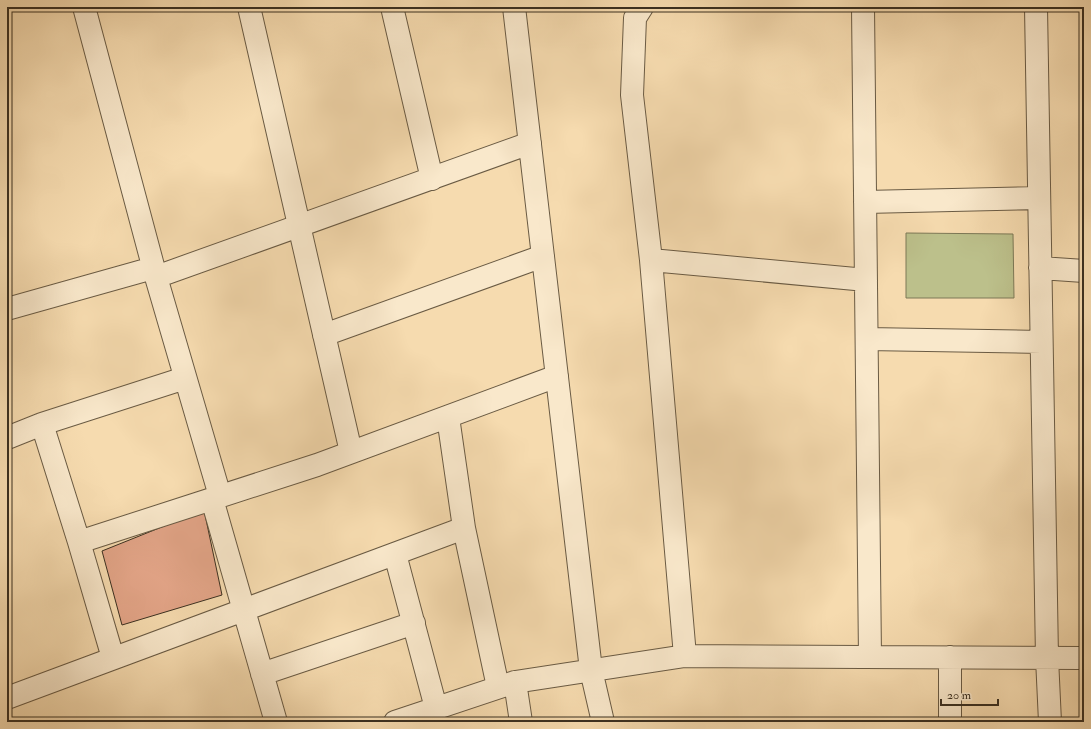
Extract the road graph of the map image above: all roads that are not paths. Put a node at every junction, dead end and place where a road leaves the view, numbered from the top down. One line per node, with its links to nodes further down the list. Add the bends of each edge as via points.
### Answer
1 (84, 7): 17 (street)
2 (249, 7): 12 (street)
3 (392, 7): 9 (street)
4 (514, 7): 8 (street)
5 (642, 7): 14 (street, via 635,18 632,95)
6 (863, 7): 11 (street)
7 (1036, 7): 10 (street)
8 (530, 143): 9 (street); 13 (street)
9 (432, 179): 12 (street)
10 (1039, 198): 11 (street); 15 (street)
11 (865, 202): 18 (street)
12 (300, 227): 17 (street); 20 (street)
13 (543, 256): 20 (street); 23 (street)
14 (651, 260): 18 (street); 35 (street)
15 (1040, 268): 16 (street); 22 (street)
16 (1084, 271)
17 (155, 273): 19 (street); 24 (street)
18 (866, 280): 21 (street)
19 (7, 309)
20 (324, 335): 28 (street)
21 (867, 339): 22 (street); 36 (street)
22 (1041, 342): 39 (street)
23 (557, 376): 25 (street); 41 (street)
24 (185, 378): 26 (street); 29 (street)
25 (448, 417): 28 (street); 30 (street)
26 (42, 424): 27 (street); 31 (street)
27 (7, 438)
28 (351, 452): 29 (street)
29 (216, 498): 31 (street); 33 (street)
30 (464, 528): 32 (street); 43 (street)
31 (79, 542): 38 (street)
32 (395, 554): 33 (street); 34 (street)
33 (244, 610): 38 (street); 42 (street)
34 (414, 623): 42 (street); 45 (street)
35 (685, 656): 36 (street); 41 (street)
36 (870, 657): 37 (street)
37 (950, 657): 39 (street); 50 (street)
38 (113, 658): 44 (street)
39 (1047, 658): 40 (street); 51 (street)
40 (1084, 658)
41 (591, 670): 43 (street); 49 (street)
42 (262, 674): 46 (street)
43 (507, 684): 45 (street); 48 (street)
44 (7, 698)
45 (436, 708): 47 (street)
46 (276, 722)
47 (395, 722)
48 (522, 722)
49 (603, 722)
50 (950, 722)
51 (1050, 722)

